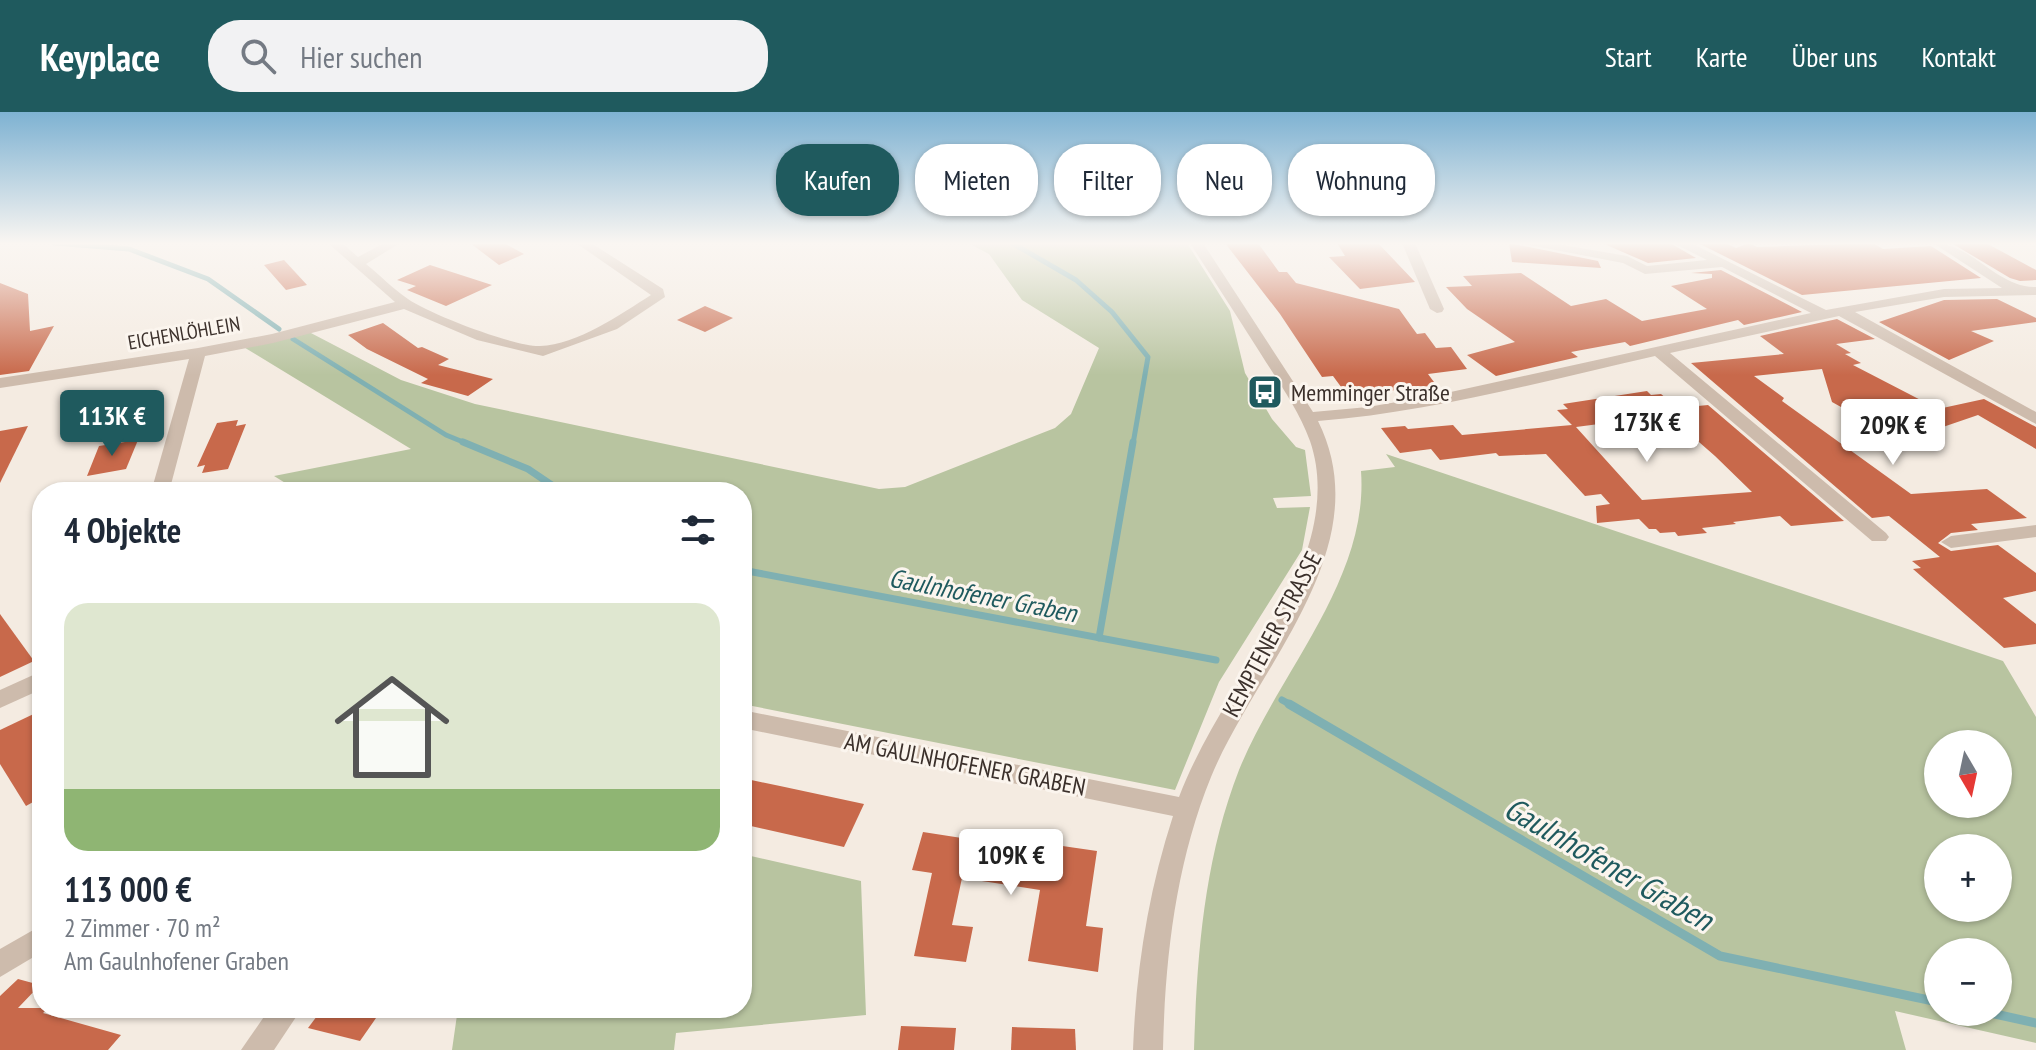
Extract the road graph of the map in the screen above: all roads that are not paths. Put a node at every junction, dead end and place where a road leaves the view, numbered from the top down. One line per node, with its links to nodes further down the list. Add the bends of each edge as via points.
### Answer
1 (386, 287): 10 (street)
2 (650, 287): 10 (street, via 658,297 612,326 543,351 482,337)
3 (1226, 287): 17 (street, KEMPTENER STRASSE)
4 (1427, 287): 11 (street)
5 (1770, 287): 13 (street)
6 (2012, 287): 7 (street)
7 (2019, 291): 8 (street); 9 (street); 12 (street, via 1944,293)
8 (2036, 291)
9 (2036, 301)
10 (405, 304): 15 (street, EICHENLÖHLEIN)
11 (1437, 309)
12 (1840, 310): 13 (street); 18 (street)
13 (1823, 314): 14 (street)
14 (1658, 351): 17 (street, via 1437,400); 21 (street)
15 (198, 353): 16 (street, EICHENLÖHLEIN); 19 (street)
16 (0, 383)
17 (1308, 417): 26 (street, KEMPTENER STRASSE, via 1326,475 1318,551 1287,617 1222,728)
18 (2036, 419)
19 (163, 482)
20 (2036, 531): 22 (street)
21 (1879, 537)
22 (1951, 542)
23 (32, 684): 24 (street)
24 (0, 700)
25 (752, 721): 26 (street, AM GAULNHOFENER GRABEN)
26 (1188, 809): 31 (street, KEMPTENER STRASSE, via 1157,925)
27 (32, 943): 28 (street)
28 (0, 964)
29 (280, 1018): 30 (street)
30 (256, 1050)
31 (1148, 1050)

